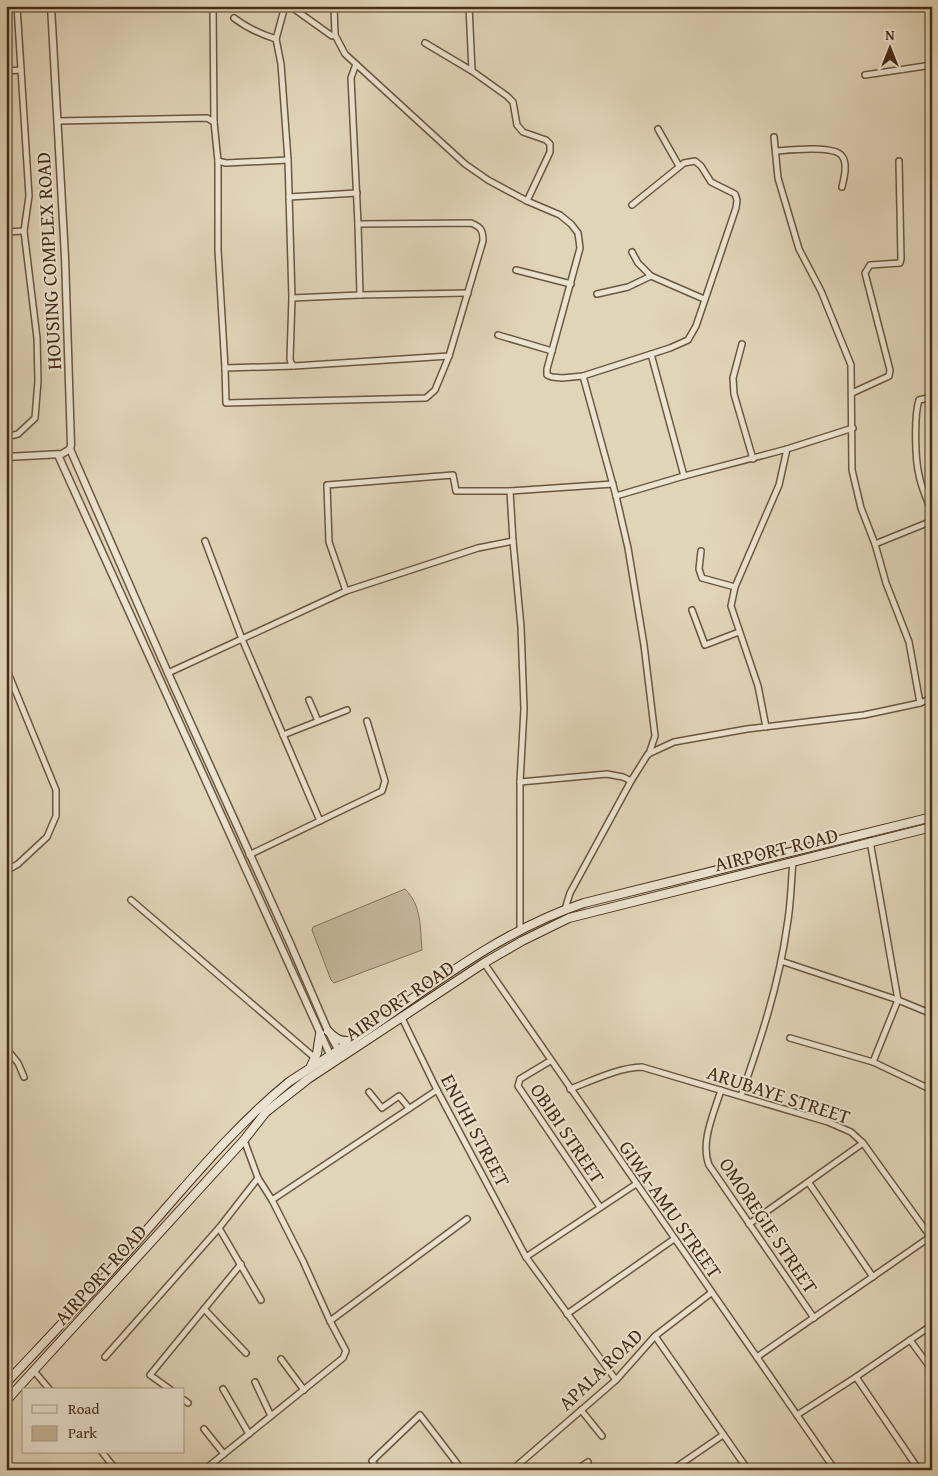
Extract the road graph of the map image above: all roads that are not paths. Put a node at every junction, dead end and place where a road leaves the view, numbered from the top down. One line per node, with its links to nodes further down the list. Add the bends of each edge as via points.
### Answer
1 (17, 6): 14 (street)
2 (51, 6): 18 (street, HOUSING COMPLEX ROAD)
3 (213, 6): 19 (street)
4 (285, 6): 10 (street)
5 (290, 6): 9 (street)
6 (334, 6): 9 (street)
7 (469, 6): 16 (street)
8 (234, 18): 10 (street, via 259,34)
9 (335, 35): 12 (street, via 345,54)
10 (276, 39): 23 (street, via 281,64)
11 (425, 43): 16 (street)
12 (356, 64): 28 (street, via 351,78); 30 (street, via 465,164)
13 (932, 64): 17 (street)
14 (21, 70): 15 (street); 33 (street, via 29,196)
15 (6, 71)
16 (472, 71): 30 (street, via 513,102 517,125 523,132 550,144 550,152)
17 (865, 75)
18 (58, 121): 19 (street, via 207,118); 56 (street, HOUSING COMPLEX ROAD)
19 (214, 122): 25 (street)
20 (658, 129): 26 (street)
21 (774, 137): 22 (street)
22 (776, 151): 27 (street, via 836,151 845,162); 52 (street, via 778,178 799,249 821,291 851,365)
23 (288, 160): 25 (street); 29 (street)
24 (899, 161): 52 (street, via 900,263 870,266 865,274 889,376)
25 (218, 162): 50 (street, via 218,250)
26 (679, 166): 31 (street); 43 (street, via 695,162 711,182 735,194 737,200)
27 (842, 187)
28 (357, 192): 29 (street); 32 (street)
29 (289, 197): 42 (street)
30 (527, 201): 38 (street, via 560,215 578,233 580,248)
31 (632, 205)
32 (358, 224): 39 (street, via 470,223 480,227 484,241); 41 (street)
33 (24, 231): 34 (street); 55 (street, via 37,338 35,418 18,434)
34 (6, 232)
35 (632, 252): 37 (street)
36 (516, 270): 38 (street)
37 (651, 276): 40 (street, via 628,287); 43 (street)
38 (571, 284): 46 (street)
39 (468, 293): 41 (street); 48 (street)
40 (597, 294)
41 (360, 295): 42 (street)
42 (292, 298): 49 (street, via 290,359)
43 (704, 300): 47 (street, via 688,340)
44 (498, 335): 46 (street)
45 (742, 344): 60 (street, via 733,378 734,394)
46 (552, 351): 51 (street, via 548,375 562,378)
47 (651, 354): 51 (street); 61 (street)
48 (449, 356): 49 (street); 50 (street, via 435,390 426,398 226,403)
49 (294, 366): 50 (street)
50 (225, 368)
51 (583, 376): 62 (street)
52 (852, 393): 54 (street)
53 (932, 398): 65 (street, via 919,400 915,410 918,474)
54 (853, 428): 57 (street); 69 (street, via 852,470)
55 (6, 437)
56 (70, 449): 58 (street); 77 (street)
57 (788, 449): 60 (street); 71 (street, via 778,484)
58 (58, 455): 59 (street); 106 (street)
59 (6, 456)
60 (753, 459): 61 (street)
61 (684, 476): 64 (street)
62 (613, 484): 63 (street); 64 (street)
63 (510, 491): 68 (street); 72 (street, via 456,492 453,476 328,486 329,542)
64 (616, 496): 86 (street, via 644,645 655,736)
65 (932, 512)
66 (932, 521): 69 (street)
67 (205, 542): 75 (street)
68 (513, 542): 72 (street, via 478,548); 88 (street, via 524,709)
69 (875, 544): 80 (street, via 908,642)
70 (701, 551): 71 (street, via 699,569 702,578)
71 (735, 587): 74 (street, via 731,606)
72 (346, 591): 75 (street)
73 (692, 610): 74 (street, via 705,645)
74 (739, 632): 84 (street, via 758,686)
75 (242, 638): 77 (street); 85 (street)
76 (6, 668): 95 (street, via 56,790 56,816 47,837 18,864)
77 (168, 673): 93 (street)
78 (932, 698): 80 (street)
79 (309, 700): 83 (street)
80 (920, 703): 84 (street, via 864,715)
81 (347, 710): 83 (street)
82 (368, 720): 90 (street, via 385,781 382,792)
83 (318, 721): 85 (street)
84 (766, 726): 86 (street, via 674,742)
85 (284, 735): 90 (street)
86 (648, 754): 87 (street)
87 (631, 781): 88 (street, via 606,774); 99 (street, via 570,893)
88 (520, 782): 100 (street)
89 (932, 816): 96 (main road, AIRPORT ROAD)
90 (320, 821): 93 (street)
91 (932, 827): 92 (main road, AIRPORT ROAD)
92 (870, 841): 94 (main road, AIRPORT ROAD); 103 (street)
93 (249, 855): 106 (street, via 290,943)
94 (793, 861): 97 (main road, AIRPORT ROAD); 101 (street, via 788,925)
95 (6, 870)
96 (663, 883): 97 (main road); 99 (main road, AIRPORT ROAD)
97 (666, 894): 102 (main road, AIRPORT ROAD, via 569,918)
98 (131, 900): 113 (street)
99 (565, 909): 100 (main road, AIRPORT ROAD)
100 (520, 929): 108 (main road, AIRPORT ROAD)
101 (781, 961): 103 (street); 124 (street, via 763,1032)
102 (484, 963): 105 (main road, AIRPORT ROAD); 114 (street, GIWA-AMU STREET)
103 (898, 1000): 104 (street); 116 (street)
104 (932, 1014)
105 (401, 1016): 112 (main road, AIRPORT ROAD); 120 (street, ENUHI STREET)
106 (324, 1033): 108 (main road, via 341,1042); 110 (street); 111 (street); 113 (main road)
107 (790, 1038): 116 (street)
108 (351, 1041): 110 (main road, AIRPORT ROAD)
109 (6, 1048): 118 (street)
110 (338, 1050): 111 (main road, AIRPORT ROAD); 112 (street)
111 (330, 1055): 115 (street); 117 (main road, AIRPORT ROAD)
112 (343, 1057): 115 (main road, AIRPORT ROAD)
113 (315, 1058): 117 (main road)
114 (550, 1061): 119 (street, GIWA-AMU STREET); 132 (street, OBIBI STREET, via 520,1079 518,1086)
115 (334, 1062): 126 (main road, AIRPORT ROAD, via 274,1105)
116 (873, 1062): 122 (street)
117 (310, 1068): 159 (main road, AIRPORT ROAD, via 272,1096 226,1141)
118 (24, 1077)
119 (570, 1089): 121 (street, ARUBAYE STREET, via 616,1071 642,1067); 130 (street, GIWA-AMU STREET)
120 (438, 1090): 125 (street); 138 (street, ENUHI STREET)
121 (721, 1090): 124 (street, ARUBAYE STREET); 134 (street, OMOREGIE STREET, via 705,1155)
122 (932, 1090)
123 (369, 1092): 125 (street, via 382,1108 399,1096)
124 (741, 1096): 127 (street, ARUBAYE STREET, via 828,1122 851,1132)
125 (409, 1108): 131 (street)
126 (244, 1140): 128 (street); 155 (main road, AIRPORT ROAD)
127 (863, 1142): 129 (street); 136 (street, ARUBAYE STREET)
128 (258, 1178): 131 (street); 135 (street)
129 (809, 1183): 134 (street); 140 (street)
130 (636, 1184): 132 (street); 137 (street, GIWA-AMU STREET)
131 (272, 1200): 146 (street)
132 (600, 1207): 138 (street)
133 (467, 1219): 146 (street)
134 (749, 1224): 145 (street, OMOREGIE STREET)
135 (219, 1228): 139 (street); 151 (street)
136 (931, 1238): 140 (street)
137 (674, 1239): 141 (street, GIWA-AMU STREET); 144 (street)
138 (526, 1257): 144 (street, ENUHI STREET)
139 (241, 1264): 142 (street); 143 (street)
140 (873, 1277): 145 (street)
141 (711, 1293): 148 (street, APALA ROAD); 152 (street, GIWA-AMU STREET)
142 (261, 1300)
143 (204, 1309): 150 (street); 161 (street, via 150,1375)
144 (567, 1314): 157 (street, ENUHI STREET)
145 (814, 1318): 152 (street)
146 (330, 1321): 163 (street, via 346,1356)
147 (932, 1325): 149 (street)
148 (655, 1336): 157 (street, APALA ROAD); 170 (street)
149 (910, 1340): 154 (street); 156 (street)
150 (246, 1353)
151 (105, 1357)
152 (757, 1357): 166 (street, GIWA-AMU STREET)
153 (281, 1359): 163 (street)
154 (932, 1370)
155 (34, 1371): 160 (street); 164 (main road, AIRPORT ROAD)
156 (856, 1377): 166 (street); 186 (street)
157 (616, 1380): 165 (street, APALA ROAD)
158 (255, 1382): 167 (street)
159 (6, 1383)
160 (48, 1388)
161 (167, 1388)
162 (223, 1389): 169 (street)
163 (304, 1390): 167 (street)
164 (6, 1401)
165 (581, 1410): 171 (street); 175 (street, APALA ROAD)
166 (797, 1414): 185 (street, GIWA-AMU STREET)
167 (271, 1416): 169 (street)
168 (204, 1429): 173 (street)
169 (249, 1434): 173 (street)
170 (723, 1435): 183 (street); 184 (street)
171 (602, 1436)
172 (104, 1454): 176 (street)
173 (224, 1454): 177 (street)
174 (588, 1462): 182 (street)
175 (520, 1463): 180 (street, APALA ROAD); 181 (street)
176 (116, 1470)
177 (204, 1470)
178 (379, 1470): 179 (street, via 372,1461 420,1415)
179 (462, 1470)
180 (512, 1470)
181 (525, 1470)
182 (576, 1470)
183 (672, 1470)
184 (748, 1470)
185 (835, 1470)
186 (919, 1470)

